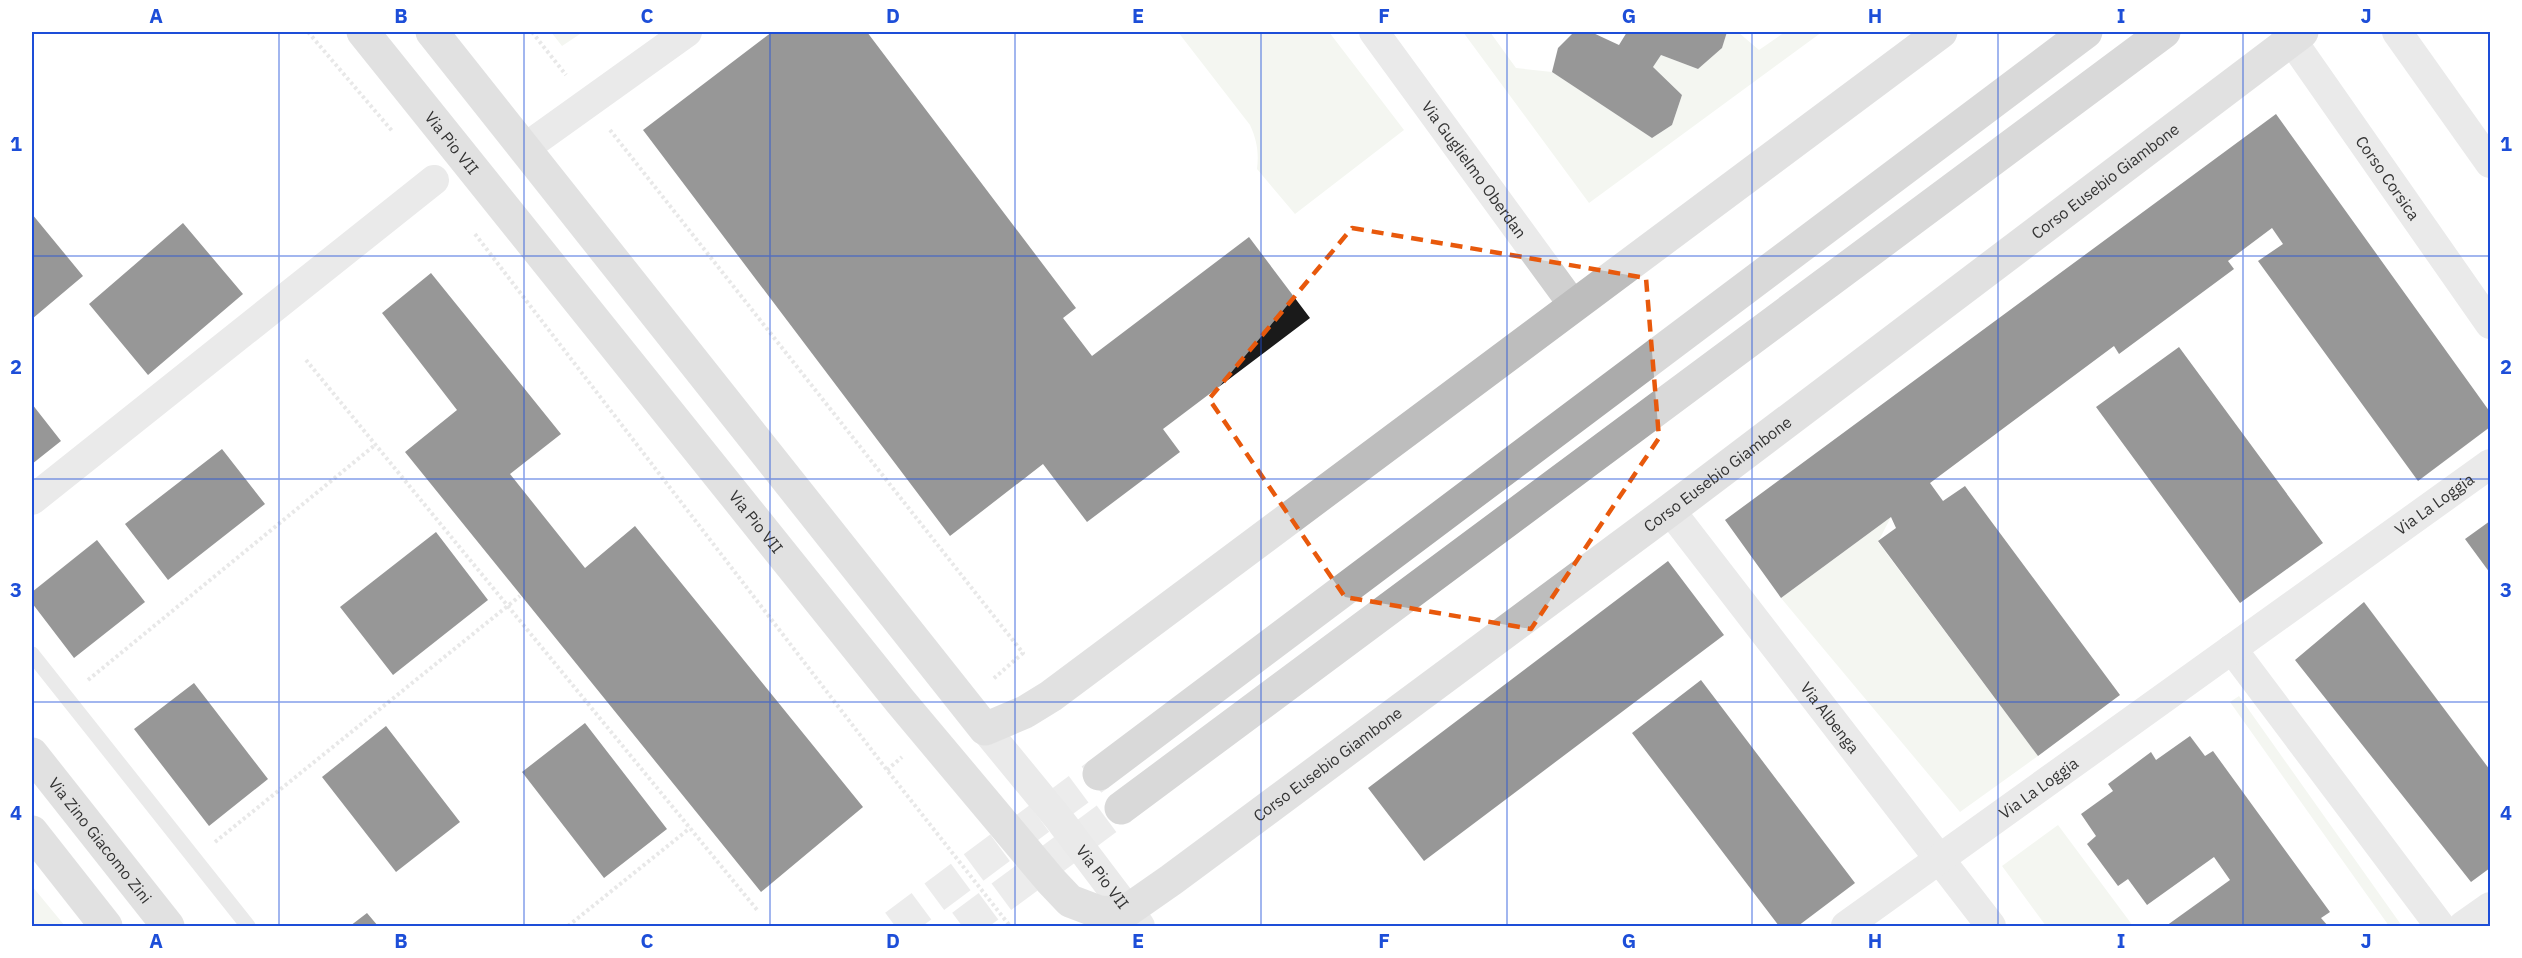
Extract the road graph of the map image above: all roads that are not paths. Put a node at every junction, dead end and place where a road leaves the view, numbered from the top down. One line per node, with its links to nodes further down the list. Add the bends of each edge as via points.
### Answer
1 (363, 32): 27 (street, Via Pio VII, via 900,701 1050,881 1070,901 1099,912)
2 (432, 32): 10 (street, Via Pio VII)
3 (687, 32): 10 (street)
4 (1374, 32): 13 (street, Via Guglielmo Oberdan)
5 (1941, 32): 13 (street)
6 (2086, 32): 22 (main road)
7 (2164, 32): 23 (main road)
8 (2397, 32): 11 (street)
9 (2293, 34): 14 (street, Corso Corsica); 17 (street, Corso Eusebio Giambone)
10 (525, 148): 20 (street, Via Pio VII)
11 (2490, 163)
12 (434, 180): 16 (street)
13 (1574, 306): 20 (street, via 1051,696)
14 (2490, 324)
15 (2490, 464): 18 (street, Via La Loggia)
16 (32, 500)
17 (1670, 510): 25 (street, Via Albenga); 27 (street, Corso Eusebio Giambone)
18 (2232, 649): 25 (street, Via La Loggia); 33 (street)
19 (32, 654): 30 (lane)
20 (985, 729): 27 (street, Via Pio VII)
21 (32, 754): 29 (street, Via Zino Giacomo Zini)
22 (1099, 774)
23 (1121, 808)
24 (32, 832): 28 (street)
25 (1941, 859): 31 (street, Via La Loggia); 32 (street, Via Albenga)
26 (2490, 907): 34 (street)
27 (1134, 918)
28 (106, 927)
29 (168, 927)
30 (248, 927)
31 (1846, 927)
32 (1991, 927)
33 (2440, 927)
34 (2463, 927)

